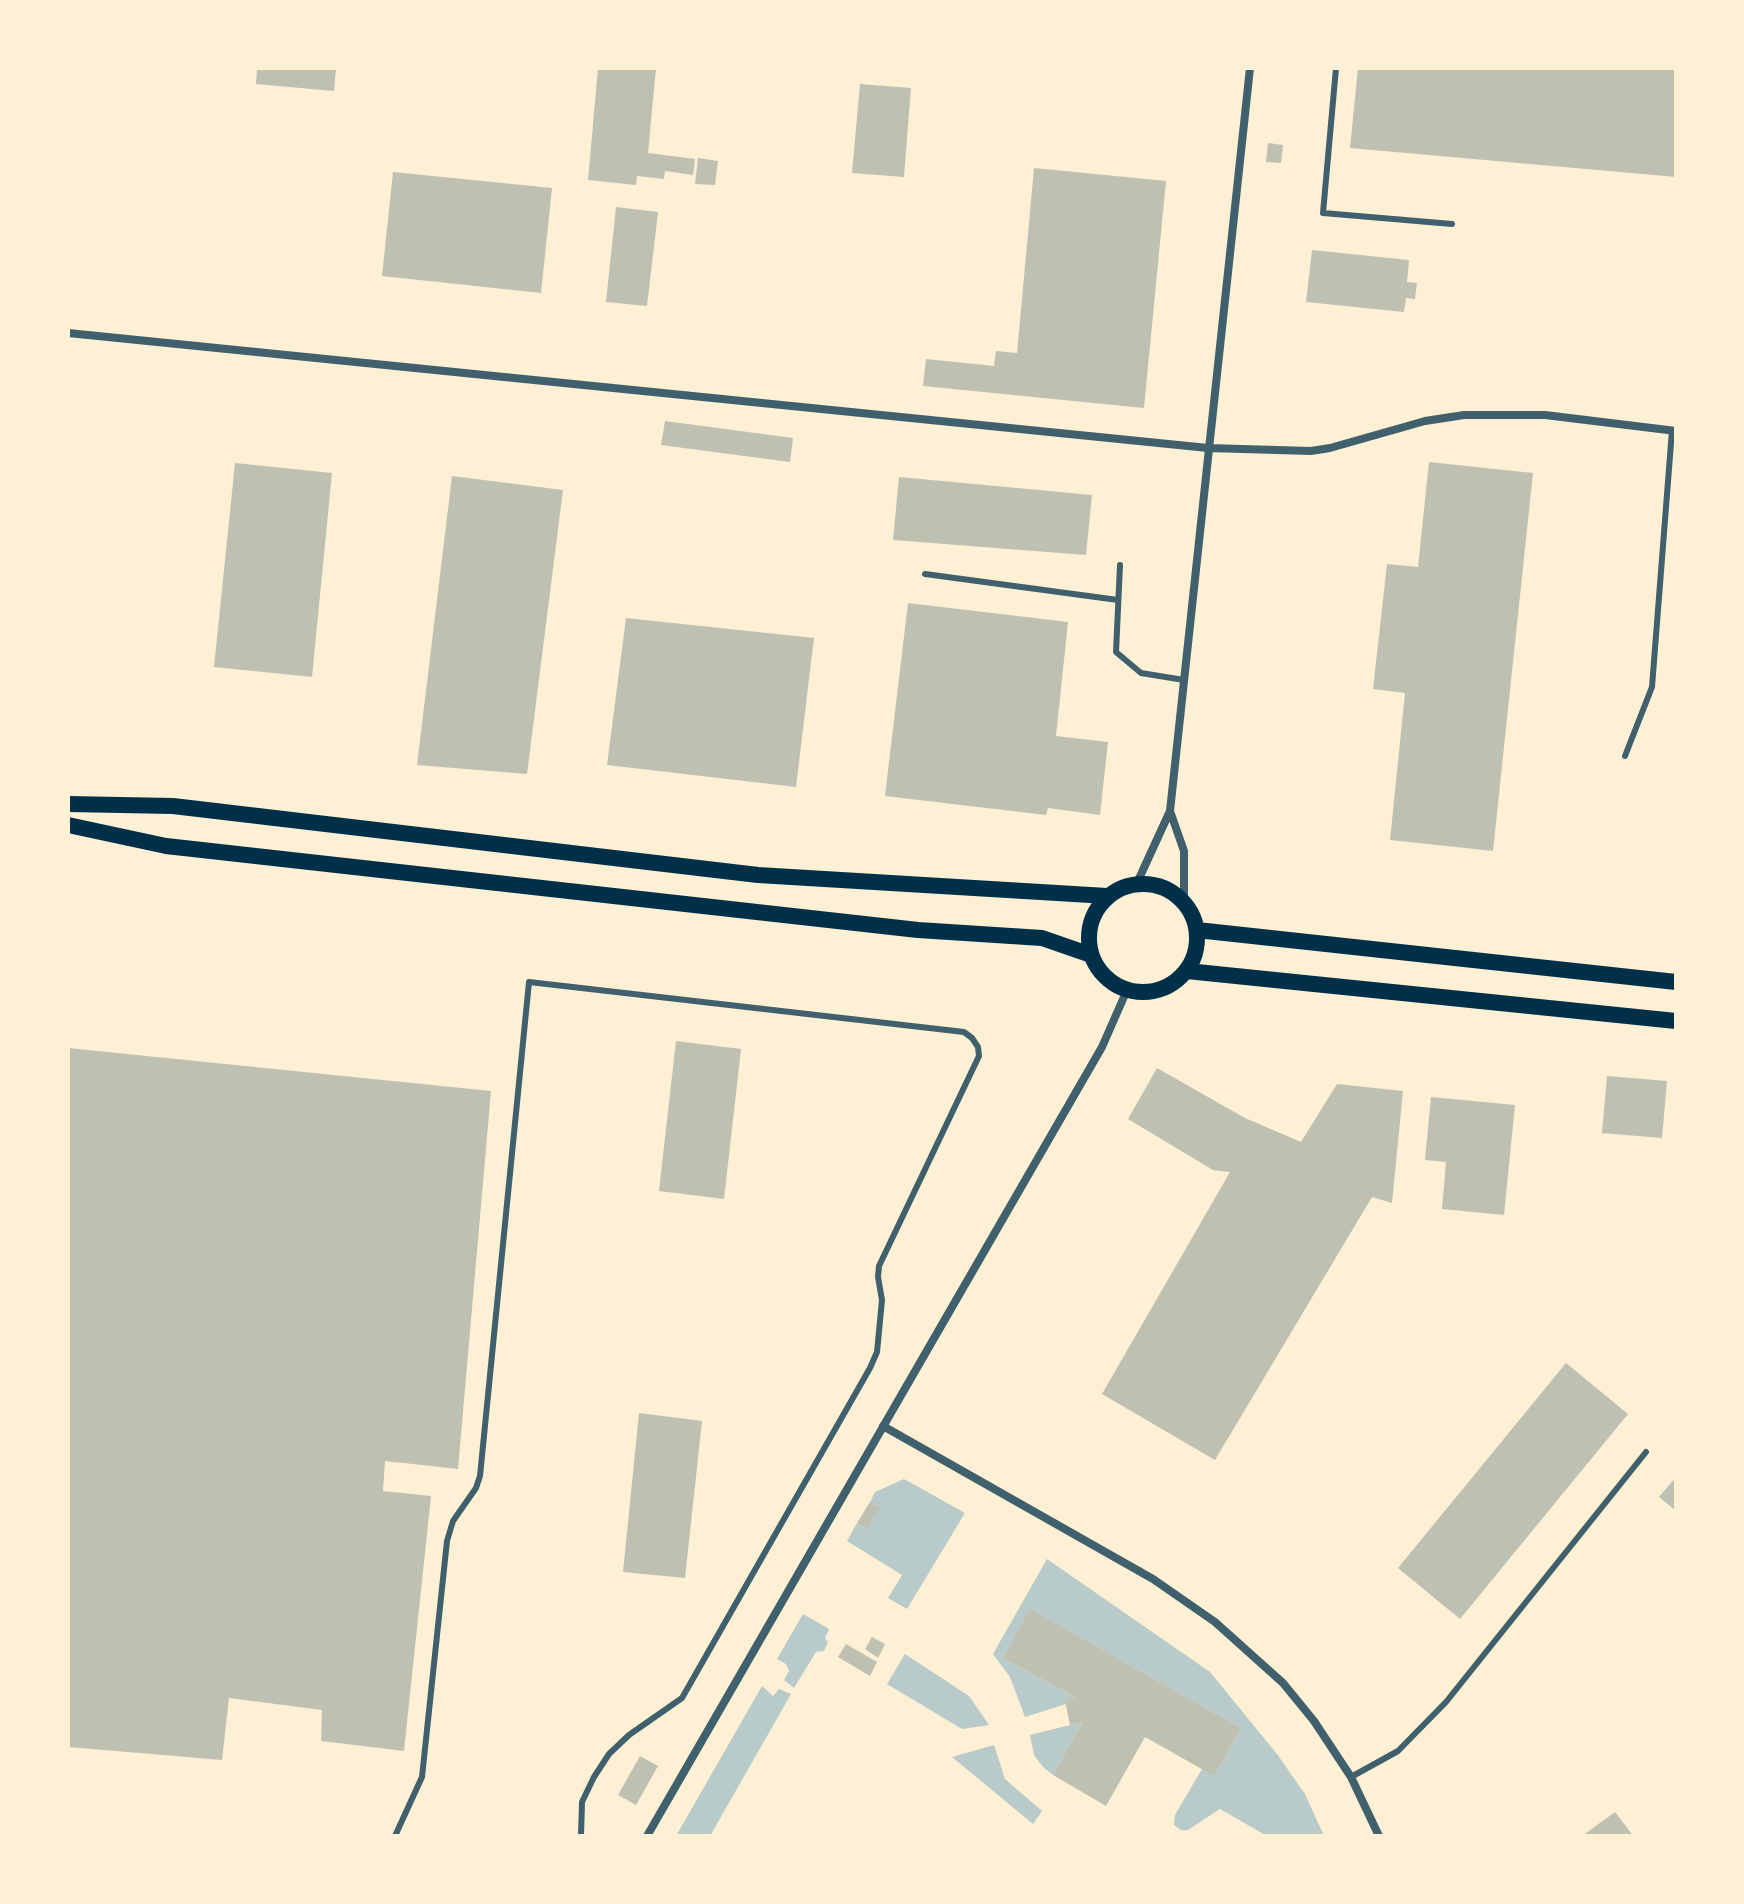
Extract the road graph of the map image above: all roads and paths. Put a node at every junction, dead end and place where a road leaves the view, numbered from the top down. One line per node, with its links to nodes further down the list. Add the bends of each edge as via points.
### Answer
1 (1250, 68): 6 (street)
2 (1336, 68): 3 (lane, via 1323,213)
3 (1452, 224)
4 (68, 333): 6 (street)
5 (1674, 430): 6 (street, via 1545,415 1464,415 1311,451); 11 (lane, via 1652,687)
6 (1208, 448): 10 (street)
7 (1120, 565): 9 (lane)
8 (925, 574): 9 (lane)
9 (1118, 600): 10 (lane, via 1116,652 1141,673)
10 (1184, 680): 13 (street)
11 (1625, 756)
12 (68, 804): 16 (main road, via 173,806 758,875)
13 (1170, 811): 15 (street); 17 (street, via 1184,851)
14 (68, 825): 19 (main road, via 166,846 903,929 1042,938)
15 (1137, 883): 16 (main road); 17 (main road, via 1163,886)
16 (1107, 896): 19 (main road, via 1094,913 1088,934)
17 (1184, 901): 18 (main road)
18 (1197, 930): 20 (main road, via 1196,951); 21 (main road)
19 (1091, 955): 22 (main road, via 1099,971)
20 (1187, 971): 22 (main road, via 1160,989); 23 (main road)
21 (1676, 982)
22 (1127, 990): 24 (street, via 1102,1047)
23 (1676, 1021)
24 (883, 1426): 26 (street, via 1153,1579 1215,1622 1283,1683); 29 (street)
25 (1646, 1452): 26 (lane, via 1446,1702 1398,1751)
26 (1351, 1777): 30 (street)
27 (395, 1836): 28 (lane, via 422,1777 447,1541 480,1476 529,982 964,1032 979,1056 879,1266 882,1300 877,1352 870,1368 682,1698 629,1735 594,1777 582,1802)
28 (581, 1836)
29 (647, 1836)
30 (1379, 1836)

